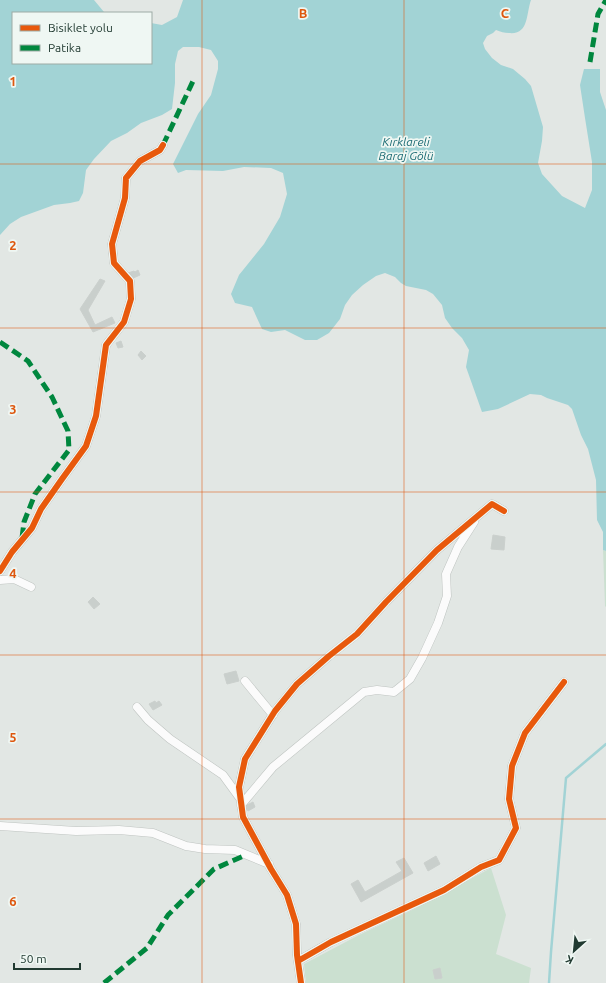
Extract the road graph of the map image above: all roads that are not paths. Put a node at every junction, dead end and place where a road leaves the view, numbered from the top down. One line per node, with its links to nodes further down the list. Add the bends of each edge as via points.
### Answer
1 (163, 145): 4 (street, via 160,150 140,161 126,178 125,198 112,244 114,262 130,282 131,299 124,322 106,345 96,416 86,446)
2 (504, 511): 3 (street, via 492,504)
3 (480, 514): 10 (street, via 437,550 357,634 298,684); 11 (street, via 458,547 446,574 446,596 438,623 410,679 394,692 364,692 272,767)
4 (0, 571)
5 (0, 580): 6 (street, via 14,579)
6 (31, 587)
7 (245, 681): 10 (street)
8 (564, 682): 14 (street, via 525,733 512,766 509,799 516,828 499,860 481,867 444,890 331,942)
9 (137, 707): 11 (street, via 170,739 223,775)
10 (273, 715): 11 (street, via 245,759 239,787)
11 (241, 802): 13 (street, via 243,817)
12 (0, 826): 13 (street, via 153,833 204,850 235,850)
13 (269, 864): 14 (street, via 287,895 296,924)
14 (298, 961): 15 (street)
15 (301, 983)

